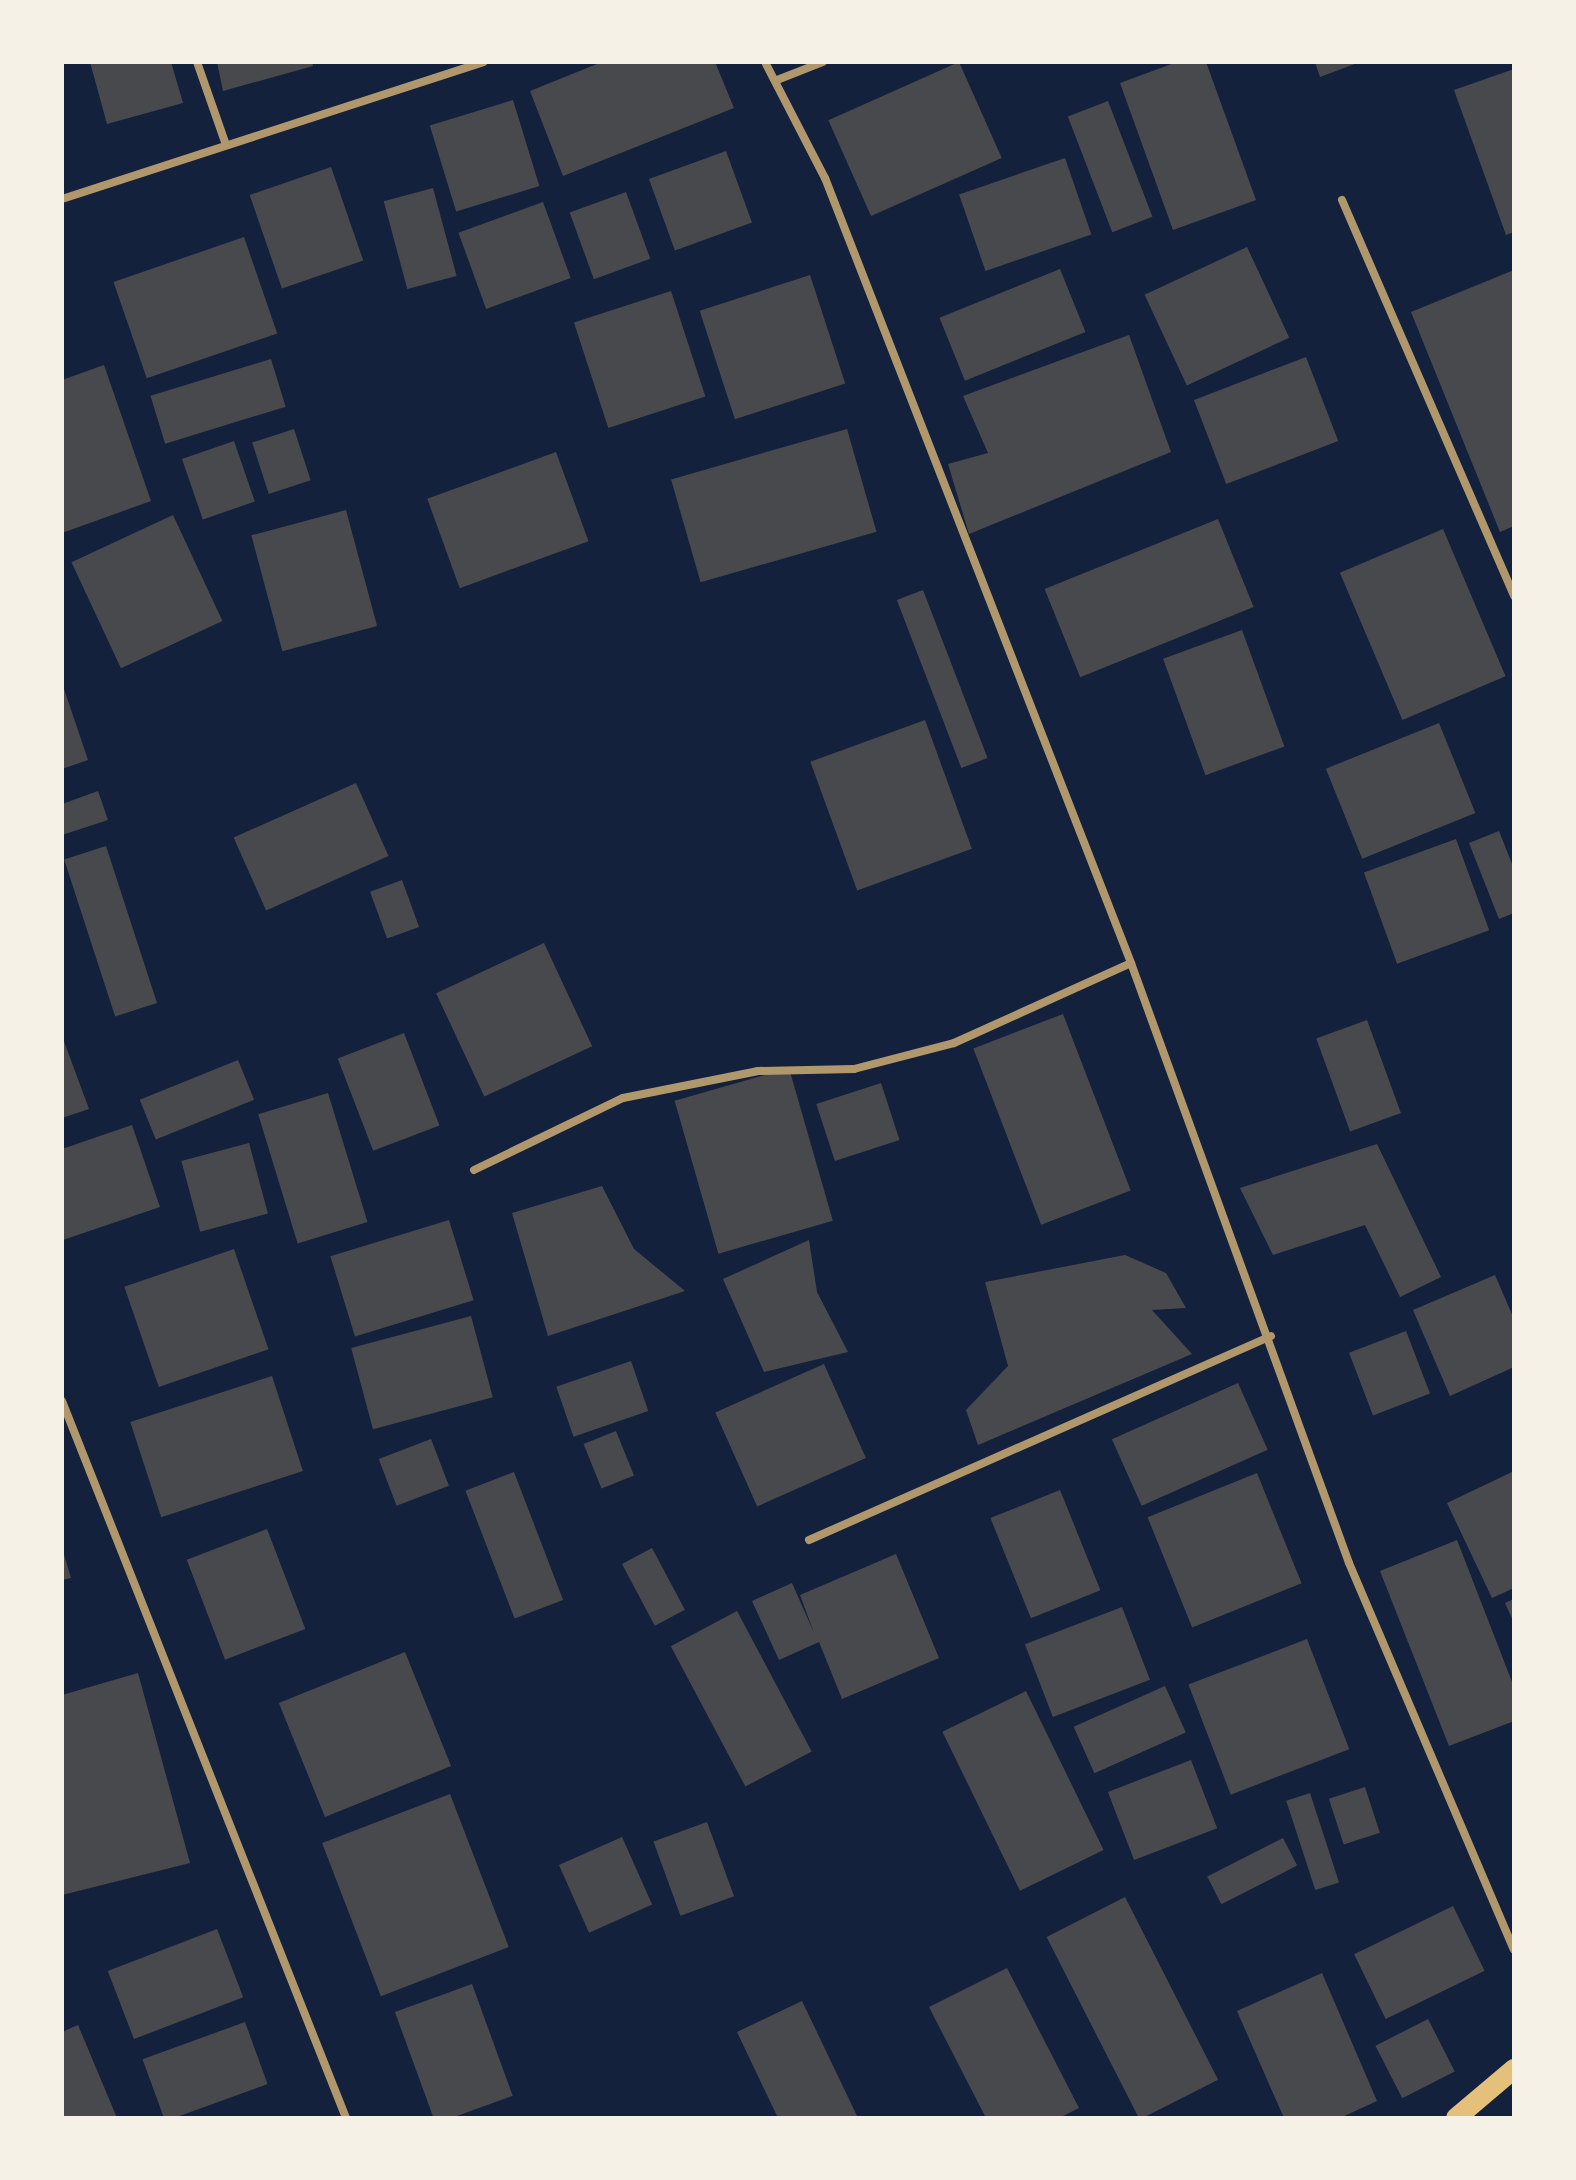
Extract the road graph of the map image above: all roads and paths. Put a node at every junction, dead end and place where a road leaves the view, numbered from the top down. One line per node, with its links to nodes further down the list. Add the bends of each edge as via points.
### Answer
1 (197, 62): 6 (street)
2 (483, 62): 6 (street)
3 (765, 62): 5 (street)
4 (823, 62): 5 (street)
5 (777, 80): 10 (street, via 825,178)
6 (226, 145): 7 (street)
7 (63, 196)
8 (1342, 200): 9 (street)
9 (1514, 596)
10 (1131, 963): 11 (street, via 940,1047 854,1069 758,1071 623,1098); 12 (street)
11 (474, 1170)
12 (1271, 1336): 14 (street); 15 (street, via 1349,1563)
13 (62, 1401): 17 (street)
14 (809, 1540)
15 (1514, 1949)
16 (1514, 2069): 18 (main road)
17 (346, 2118)
18 (1456, 2118)

